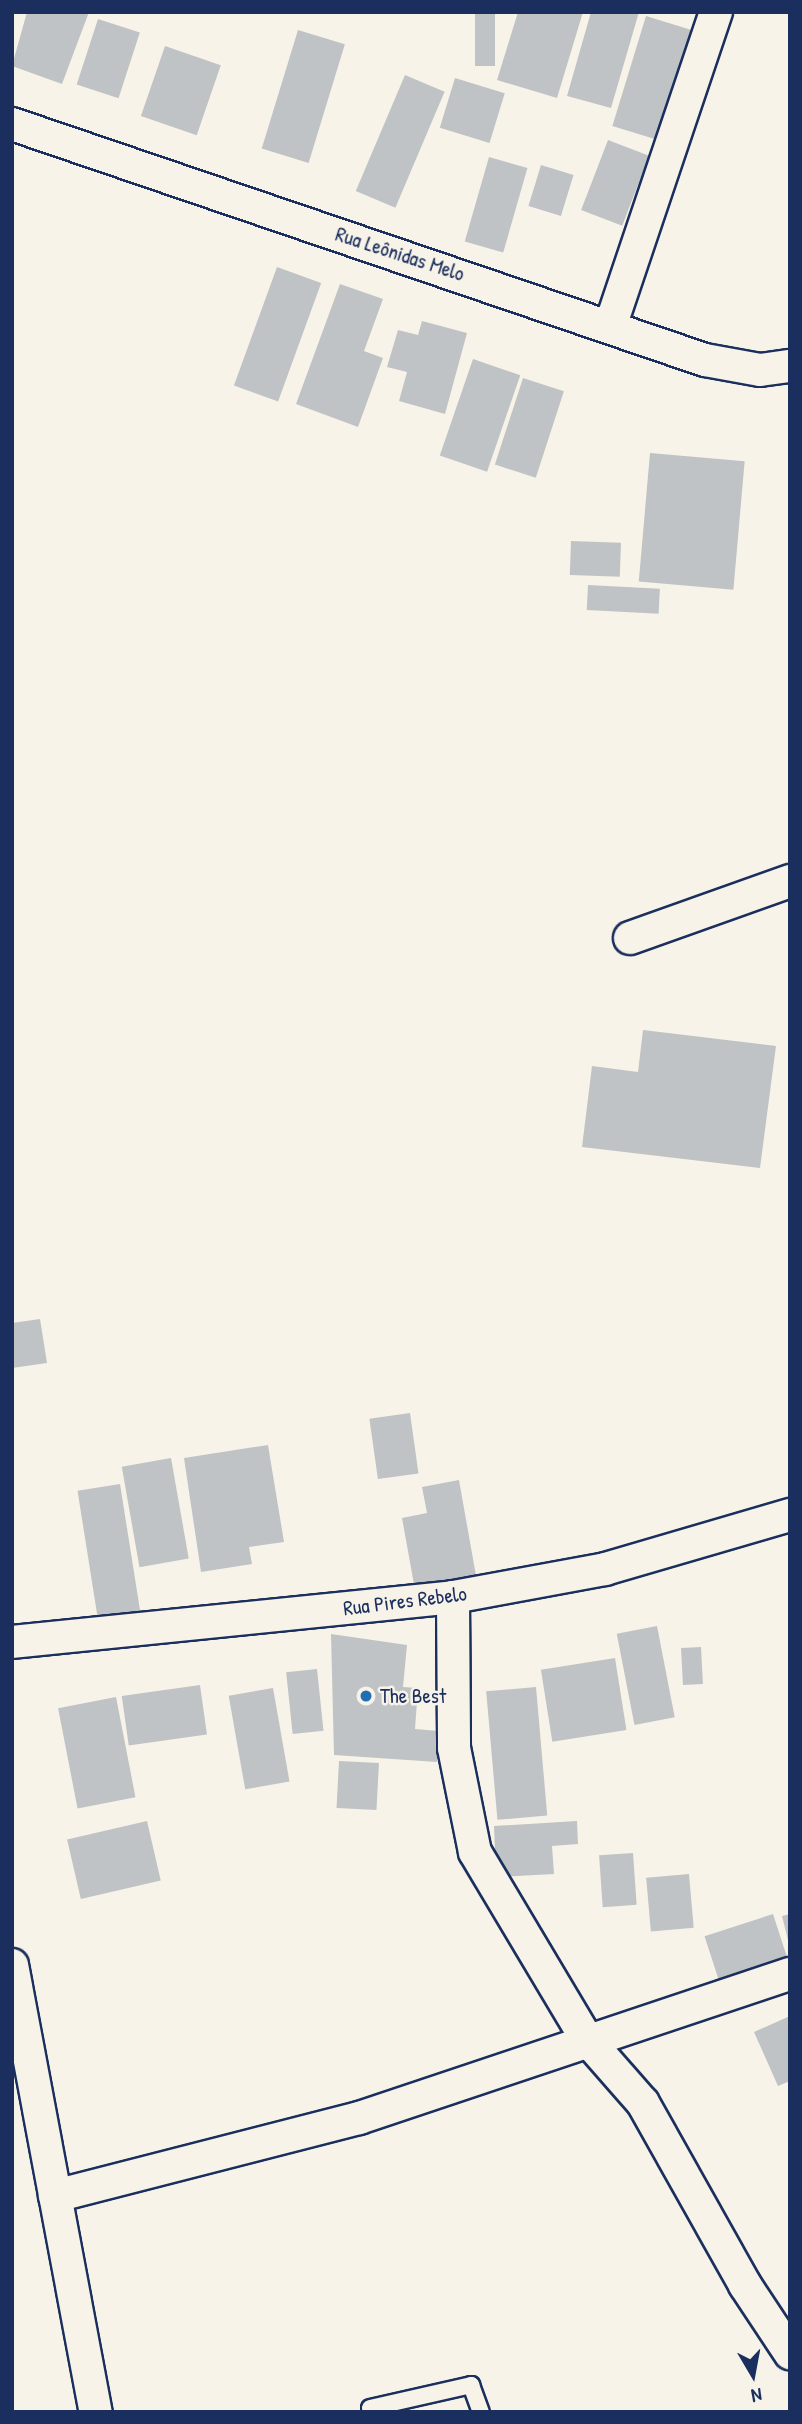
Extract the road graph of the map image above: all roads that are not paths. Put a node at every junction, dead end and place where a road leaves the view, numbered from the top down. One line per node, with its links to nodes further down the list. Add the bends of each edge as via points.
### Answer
1 (716, 12): 3 (street)
2 (12, 124): 3 (street, Rua Leônidas Melo)
3 (611, 324): 4 (street, Rua Leônidas Melo, via 705,360 760,370)
4 (790, 366)
5 (790, 881): 6 (street)
6 (630, 938)
7 (790, 1516): 8 (street, Rua Pires Rebelo, via 605,1569)
8 (453, 1597): 9 (street, Rua Pires Rebelo); 12 (street, via 454,1748 475,1852)
9 (12, 1642)
10 (12, 1965): 13 (street)
11 (790, 1975): 12 (street)
12 (586, 2038): 13 (street, via 359,2118); 14 (street, via 643,2103 745,2285)
13 (55, 2196): 16 (street)
14 (790, 2353)
15 (370, 2408): 17 (lane, via 471,2385)
16 (96, 2412)
17 (481, 2412)

